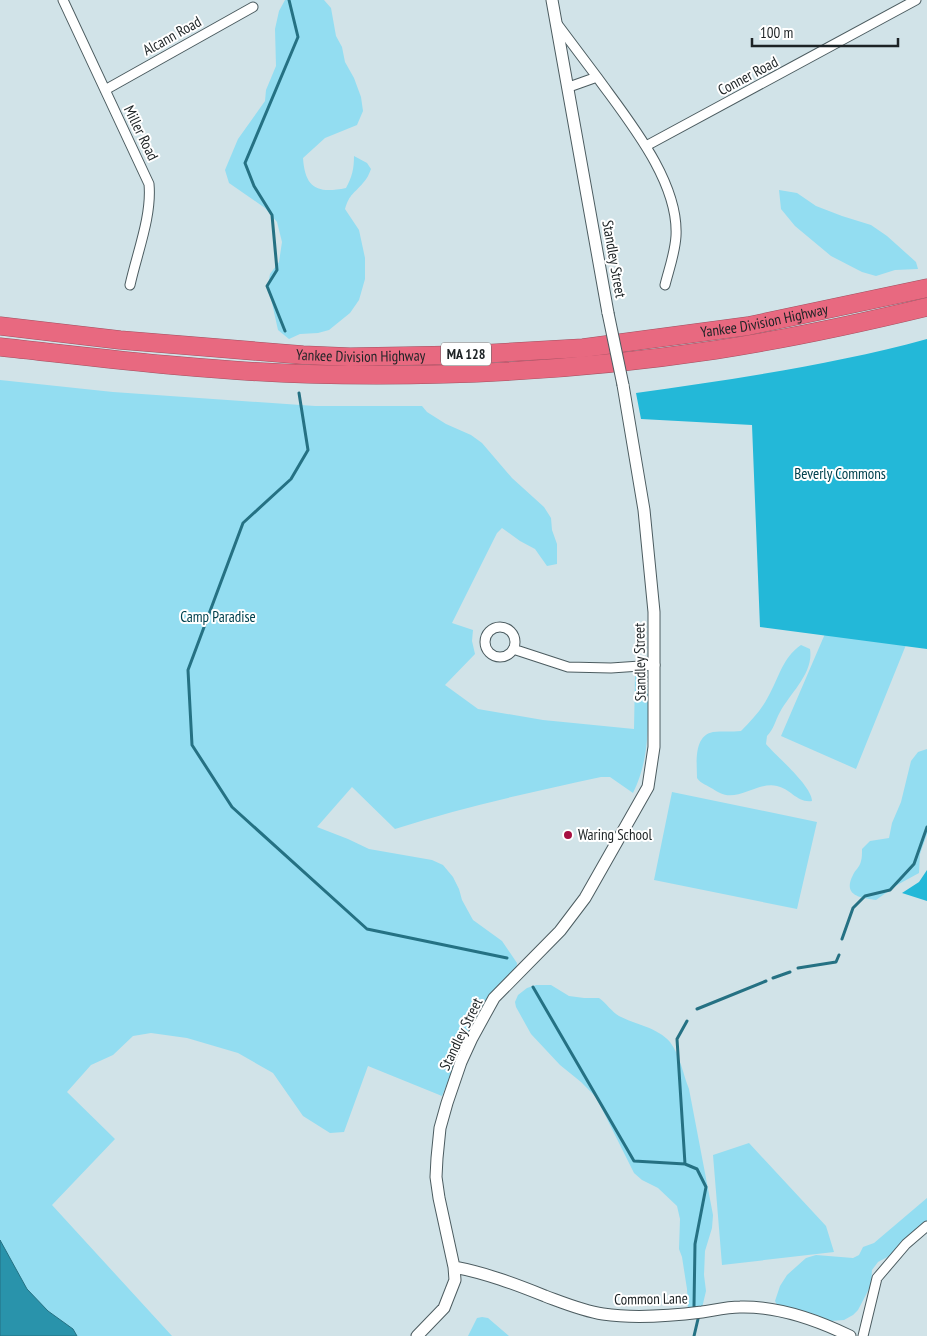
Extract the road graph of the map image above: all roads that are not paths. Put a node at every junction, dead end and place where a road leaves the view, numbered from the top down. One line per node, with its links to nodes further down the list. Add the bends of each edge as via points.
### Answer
1 (63, 0): 8 (street, Miller Road)
2 (552, 0): 5 (street, Standley Street)
3 (916, 0): 9 (street, Conner Road)
4 (253, 7): 8 (street, Alcann Road)
5 (558, 25): 6 (street); 7 (street, Standley Street)
6 (597, 78): 7 (street); 9 (street)
7 (569, 87): 17 (street, Standley Street, bridge, via 644,510 654,612)
8 (105, 90): 10 (street, Miller Road, via 149,184 149,209)
9 (646, 146): 11 (street, via 662,174 675,216 675,248)
10 (130, 285)
11 (666, 285)
12 (927, 288): 14 (highway, Yankee Division Highway / MA 128, via 748,326 583,348 461,354 303,355 120,340)
13 (927, 307): 15 (highway, Yankee Division Highway / MA 128, via 837,328 715,350 580,366 435,374 308,374 239,370)
14 (0, 326)
15 (0, 347)
16 (513, 649): 17 (street, via 568,667)
17 (655, 665): 19 (street, Standley Street, via 654,747 648,788 585,898 540,952 494,998 468,1046 447,1103 440,1128 436,1177)
18 (927, 1226): 22 (street, via 906,1244 877,1278)
19 (454, 1267): 20 (street, via 455,1280 444,1308); 21 (street, Common Lane, via 480,1272 603,1314 644,1316 738,1306 771,1309 819,1322)
20 (417, 1336)
21 (850, 1336)
22 (863, 1336)

